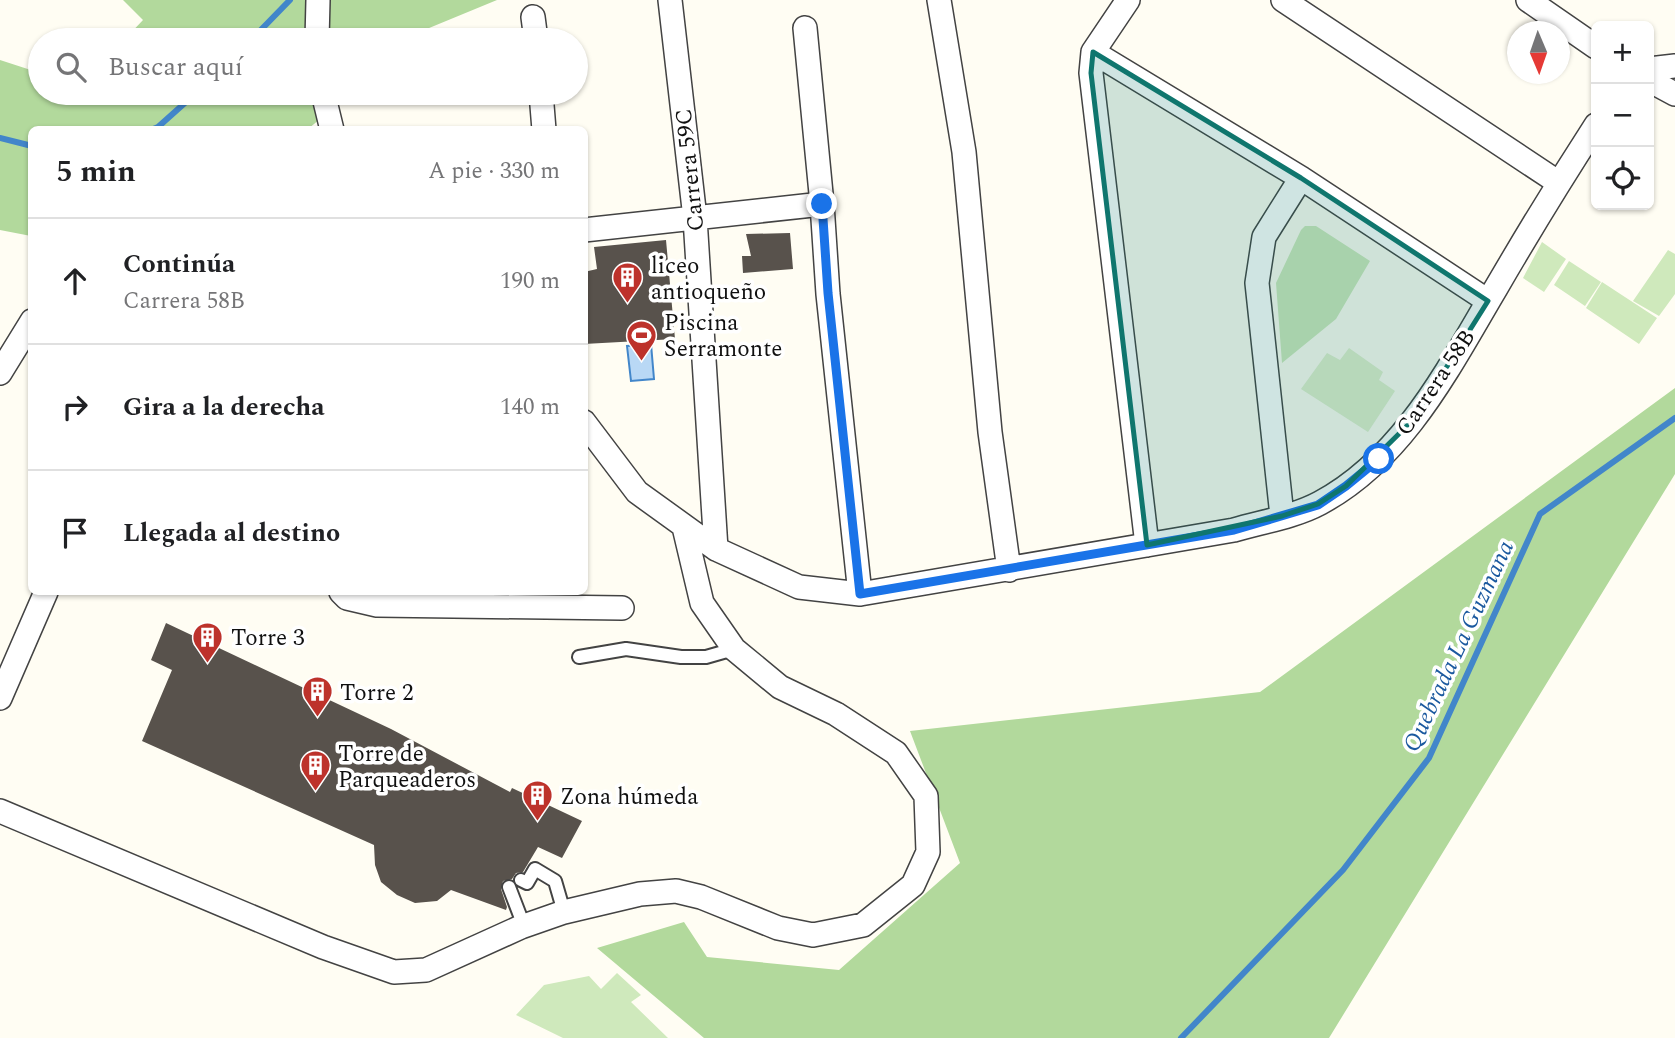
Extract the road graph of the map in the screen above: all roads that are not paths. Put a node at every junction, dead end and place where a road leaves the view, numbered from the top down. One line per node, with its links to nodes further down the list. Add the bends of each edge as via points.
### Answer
1 (318, 0): 8 (street)
2 (670, 0): 23 (street, Carrera 59C)
3 (939, 0): 33 (street, via 964,152 990,432)
4 (1128, 0): 12 (street)
5 (1283, 0): 21 (street)
6 (1528, 0): 11 (street)
7 (533, 17): 9 (street)
8 (317, 28)
9 (534, 28)
10 (805, 28): 22 (street)
11 (1591, 44)
12 (1093, 52): 20 (street); 31 (street, via 1091,73)
13 (1675, 66): 14 (street)
14 (1654, 68)
15 (1654, 83): 16 (street)
16 (1675, 94)
17 (326, 105): 18 (street)
18 (331, 126)
19 (1591, 133): 21 (street, Carrera 58B)
20 (1301, 178): 25 (street); 29 (street, via 1264,237 1257,283)
21 (1559, 183): 25 (street, Carrera 58B)
22 (822, 204): 23 (street); 34 (street)
23 (695, 218): 24 (street); 32 (street, Carrera 59C)
24 (588, 230)
25 (1488, 301): 29 (street, Carrera 58B, via 1442,379 1379,459 1318,505)
26 (24, 347): 27 (street)
27 (0, 373)
28 (588, 427): 30 (street, Carrera 58B, via 637,492)
29 (1282, 516): 31 (street, Carrera 58B, via 1234,530)
30 (684, 527): 32 (street, Carrera 58B); 38 (street, via 702,603)
31 (1147, 545): 33 (street, Carrera 58B)
32 (716, 549): 34 (street, Carrera 58B, via 799,587)
33 (1009, 570): 34 (street, Carrera 58B)
34 (860, 594)
35 (45, 595): 40 (street)
36 (344, 595): 37 (street, via 377,606)
37 (622, 608)
38 (734, 649): 39 (lane, via 706,657 626,649); 44 (street, via 780,687 836,714 896,753 926,796 928,852 913,885 863,925 813,934 778,928 677,891 640,894)
39 (579, 657)
40 (0, 698)
41 (0, 811): 45 (street, via 323,947 394,972 426,970)
42 (521, 880): 44 (lane, via 527,883 536,869 555,881)
43 (509, 887): 45 (lane)
44 (564, 912): 45 (street)
45 (524, 926)

